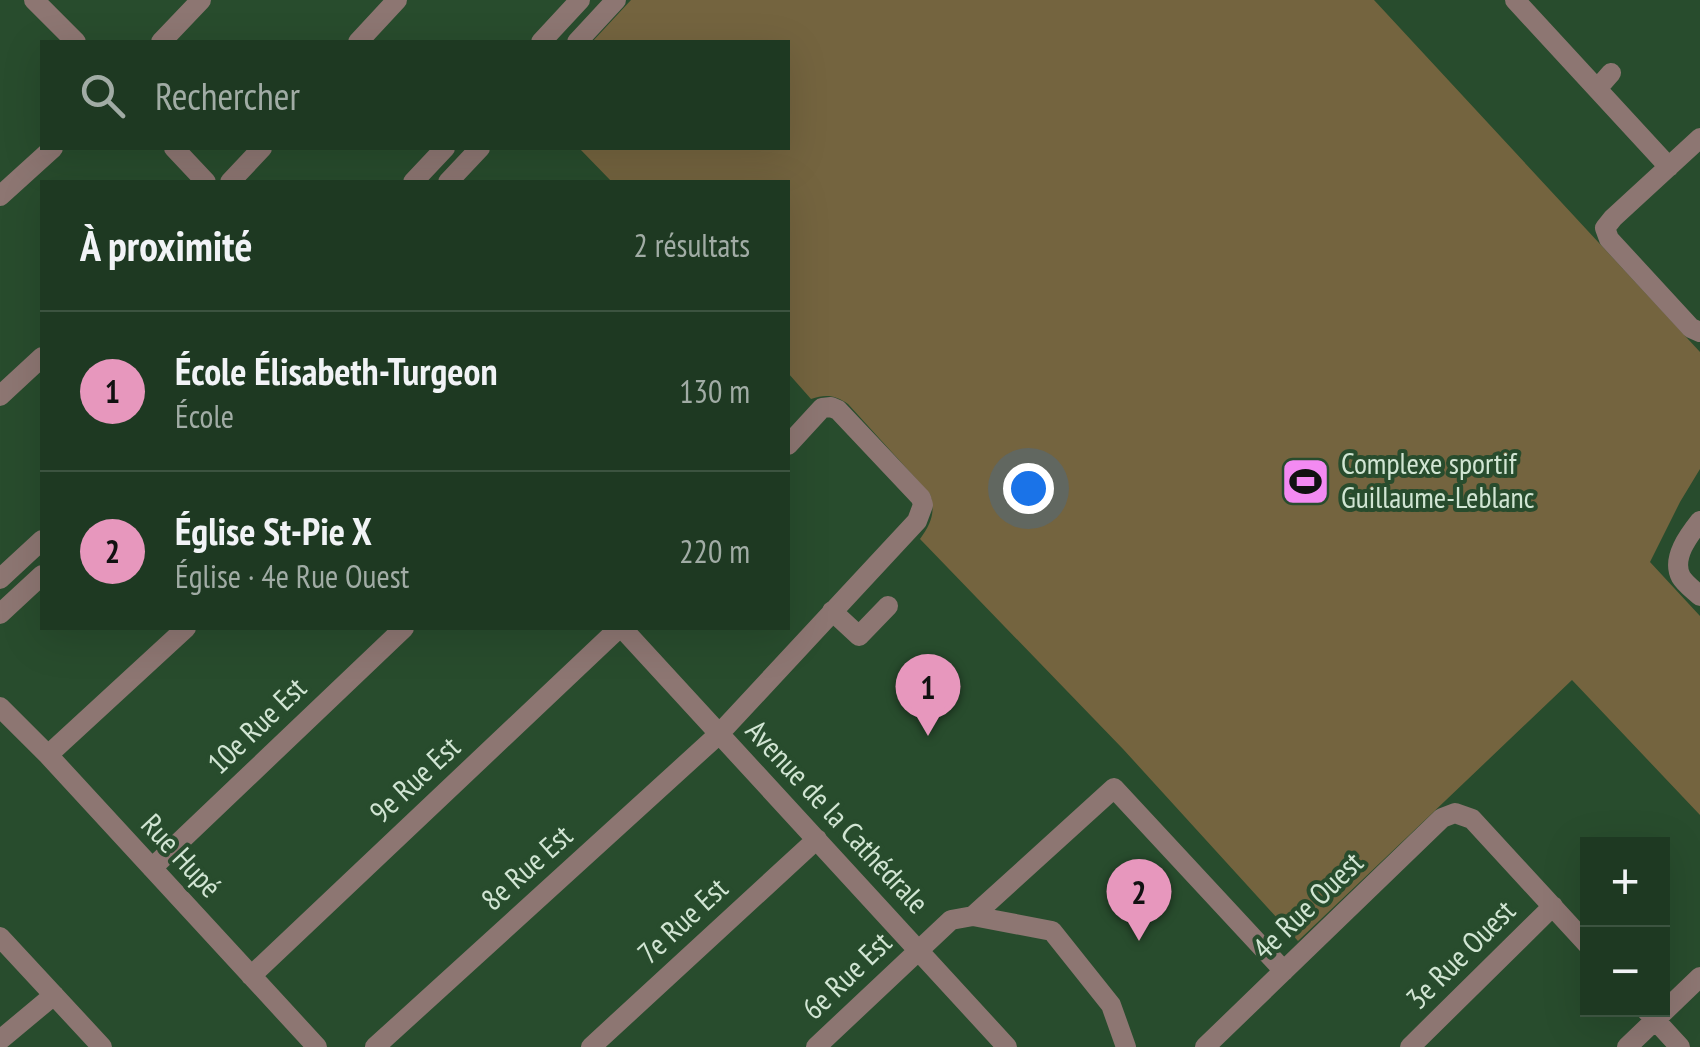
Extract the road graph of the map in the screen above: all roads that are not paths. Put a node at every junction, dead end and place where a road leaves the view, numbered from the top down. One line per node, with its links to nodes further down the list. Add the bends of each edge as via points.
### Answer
1 (34, 0): 7 (street)
2 (201, 0): 8 (street)
3 (397, 0): 9 (street)
4 (580, 0): 10 (street)
5 (616, 0): 11 (street)
6 (1514, 0): 18 (street, via 1604,81)
7 (74, 40)
8 (163, 40)
9 (360, 40)
10 (543, 40)
11 (579, 40)
12 (1700, 138): 18 (street)
13 (51, 150): 23 (street)
14 (176, 150): 19 (street)
15 (260, 150): 20 (street)
16 (443, 150): 21 (street)
17 (478, 150): 22 (street)
18 (1668, 167): 24 (street, via 1605,228)
19 (204, 180)
20 (232, 180)
21 (415, 180)
22 (450, 180)
23 (0, 196)
24 (1700, 332)
25 (40, 359): 26 (street)
26 (0, 396)
27 (790, 444): 34 (street, 8e Rue Est, via 822,408 838,410 923,505 917,521)
28 (1700, 521): 32 (street, via 1679,566)
29 (40, 542): 31 (street)
30 (40, 577): 35 (street)
31 (0, 579)
32 (1700, 596)
33 (888, 606): 34 (street, via 859,636)
34 (832, 612): 41 (street, 8e Rue Est)
35 (0, 614)
36 (184, 630): 42 (street)
37 (402, 630): 44 (street, 10e Rue Est)
38 (619, 630): 51 (street, 9e Rue Est)
39 (623, 630): 41 (street, Avenue de la Cathédrale)
40 (0, 706): 42 (street, Rue Hupé)
41 (719, 734): 43 (street, Avenue de la Cathédrale); 60 (street, 8e Rue Est)
42 (48, 754): 44 (street, Rue Hupé)
43 (817, 839): 49 (street, Avenue de la Cathédrale); 61 (street, 7e Rue Est)
44 (152, 868): 51 (street, Rue Hupé)
45 (1553, 906): 47 (street); 50 (street, 4e Rue Ouest, via 1472,819 1455,813 1442,818); 66 (street, 3e Rue Ouest)
46 (973, 916): 49 (street, 6e Rue Est, via 950,920); 50 (street, 6e Rue Est, via 1114,788); 64 (street, via 1052,931 1111,1005)
47 (1580, 936)
48 (0, 937): 53 (street)
49 (919, 948): 62 (street, 6e Rue Est); 63 (street, Avenue de la Cathédrale)
50 (1284, 971): 65 (street, 4e Rue Ouest)
51 (251, 976): 59 (street, Rue Hupé)
52 (1700, 977): 54 (street)
53 (54, 995): 57 (street); 58 (street)
54 (1670, 1000)
55 (1649, 1017): 67 (street)
56 (1652, 1017): 68 (street)
57 (0, 1040)
58 (102, 1047)
59 (316, 1047)
60 (374, 1047)
61 (591, 1047)
62 (816, 1047)
63 (1008, 1047)
64 (1126, 1047)
65 (1205, 1047)
66 (1410, 1047)
67 (1627, 1047)
68 (1680, 1047)

